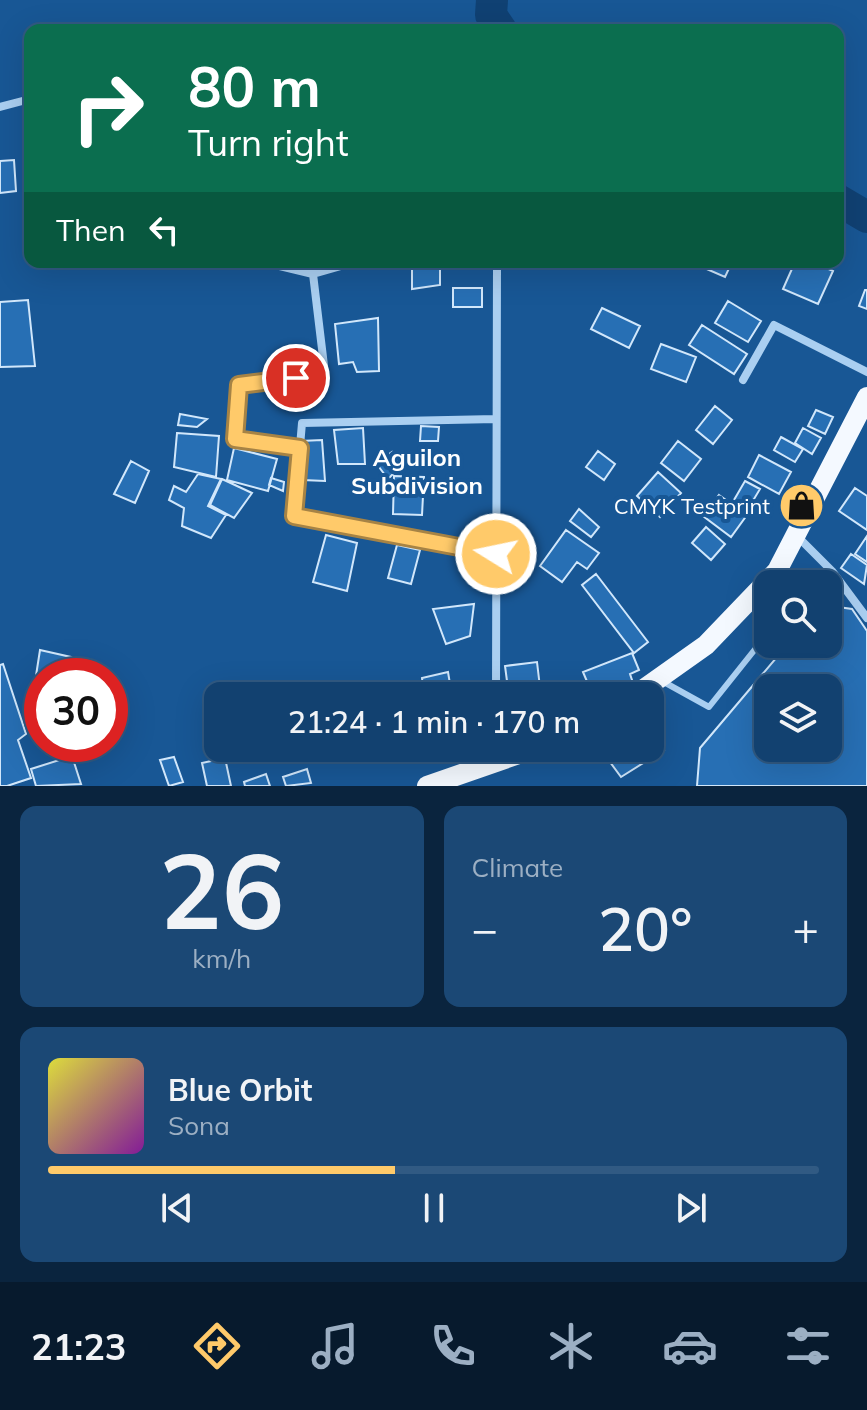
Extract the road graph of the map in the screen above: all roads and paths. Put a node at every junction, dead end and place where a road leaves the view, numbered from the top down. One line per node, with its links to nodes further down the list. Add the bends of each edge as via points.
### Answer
1 (24, 101): 2 (street)
2 (0, 107)
3 (288, 268): 6 (street)
4 (334, 268): 6 (street)
5 (497, 268): 10 (street)
6 (313, 274): 11 (street, via 325,374 239,385 235,439)
7 (867, 372): 8 (street, via 774,325)
8 (743, 380)
9 (867, 397): 12 (main road)
10 (496, 419): 11 (street, via 302,423); 13 (street)
11 (300, 448): 13 (street, via 294,516)
12 (798, 537): 14 (main road); 16 (street)
13 (496, 554): 19 (street)
14 (783, 570)
15 (754, 601): 18 (main road)
16 (867, 618)
17 (754, 651): 18 (lane, via 709,707)
18 (661, 680): 20 (main road)
19 (496, 682)
20 (658, 682)
21 (481, 762): 22 (main road)
22 (427, 786)

